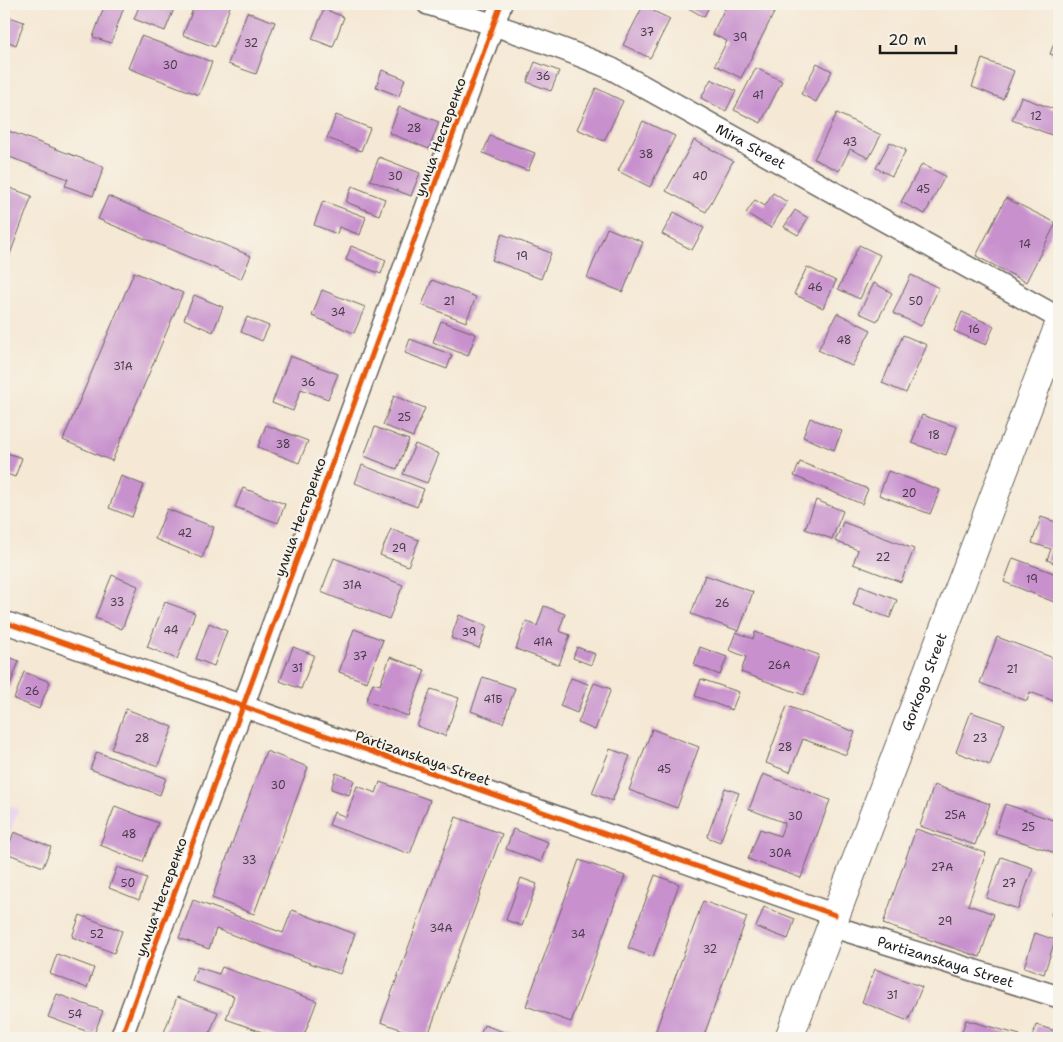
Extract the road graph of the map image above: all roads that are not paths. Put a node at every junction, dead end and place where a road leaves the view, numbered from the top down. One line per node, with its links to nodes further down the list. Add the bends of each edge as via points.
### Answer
1 (428, 4): 3 (street, Mira Street)
2 (501, 4): 3 (street, улица Нестеренко)
3 (494, 24): 4 (street, Mira Street, via 612,69); 7 (street, улица Нестеренко)
4 (1059, 318)
5 (1059, 325): 8 (main road, Gorkogo Street)
6 (4, 622): 7 (street, Partizanskaya Street)
7 (242, 707): 8 (street, Partizanskaya Street); 10 (street, улица Нестеренко)
8 (833, 921): 9 (street, Partizanskaya Street); 11 (main road, Gorkogo Street)
9 (1059, 997)
10 (121, 1038)
11 (789, 1038)

